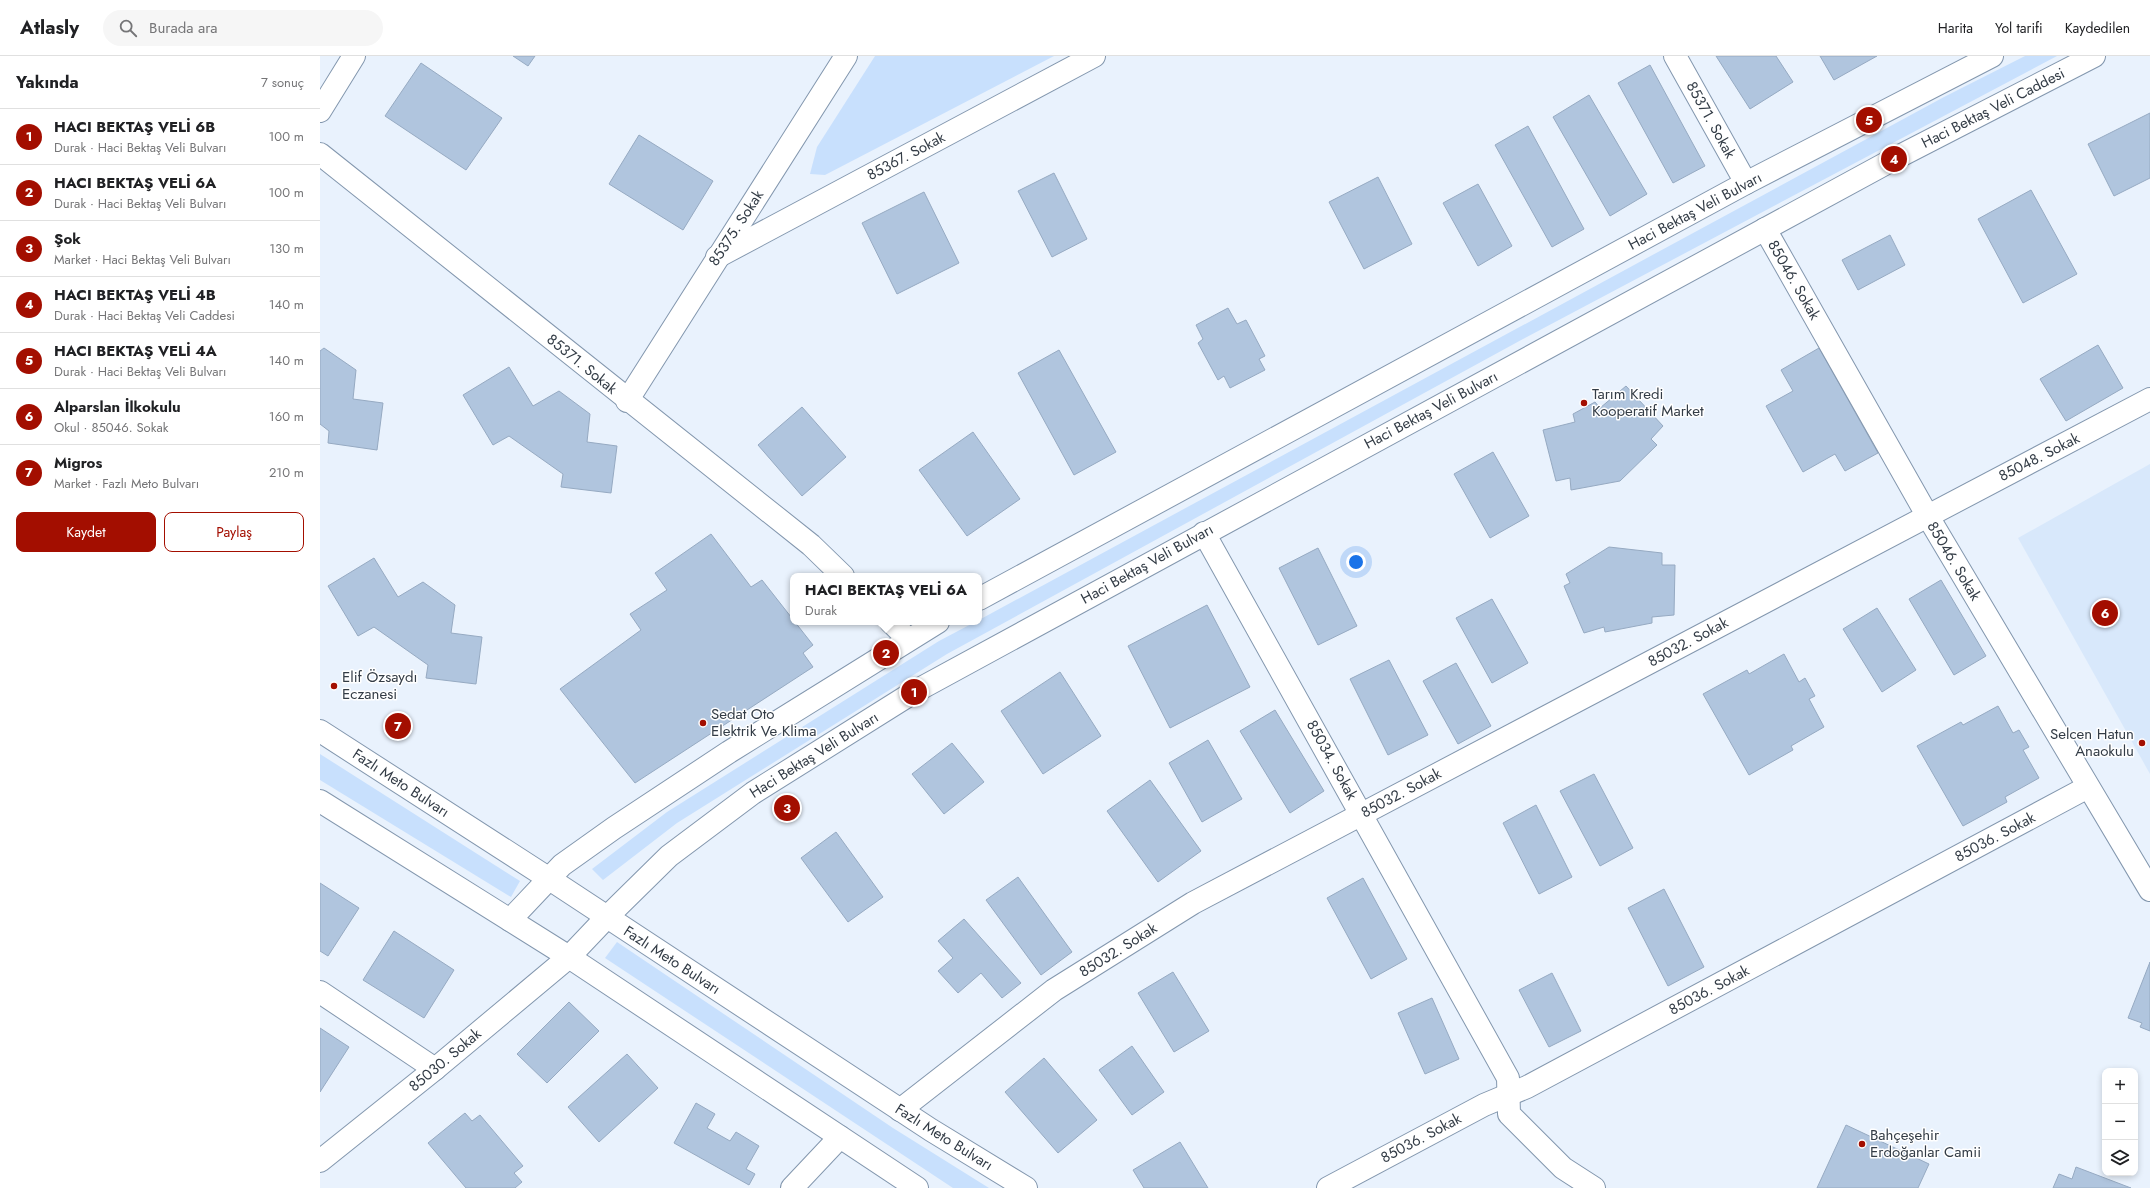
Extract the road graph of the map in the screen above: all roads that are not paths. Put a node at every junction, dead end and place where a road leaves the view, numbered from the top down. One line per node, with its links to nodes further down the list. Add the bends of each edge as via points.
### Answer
1 (354, 56): 7 (street)
2 (846, 56): 11 (street, 85375. Sokak)
3 (1094, 56): 11 (street, 85367. Sokak)
4 (1675, 56): 9 (street, 85371. Sokak)
5 (1992, 56): 9 (street, Haci Bektaş Veli Bulvarı)
6 (2094, 56): 10 (street, Haci Bektaş Veli Caddesi)
7 (320, 112)
8 (320, 154): 13 (street, 85371. Sokak)
9 (1746, 183): 17 (street, Haci Bektaş Veli Bulvarı)
10 (1765, 229): 14 (street, 85046. Sokak); 15 (street, Haci Bektaş Veli Bulvarı)
11 (718, 257): 13 (street, 85375. Sokak)
12 (2150, 399): 14 (street, 85048. Sokak)
13 (627, 400): 16 (street, 85371. Sokak, via 811,546)
14 (1927, 515): 22 (street, 85046. Sokak); 24 (street, 85032. Sokak)
15 (1204, 533): 24 (street, 85034. Sokak); 27 (street, Haci Bektaş Veli Bulvarı, via 914,692 752,793 669,856)
16 (840, 573)
17 (982, 597)
18 (894, 625): 20 (street)
19 (933, 625): 20 (street)
20 (908, 639): 25 (street, via 716,760 608,832)
21 (320, 731): 25 (street, Fazlı Meto Bulvarı)
22 (2088, 787): 26 (street, 85046. Sokak); 32 (street, 85036. Sokak)
23 (320, 801): 28 (street)
24 (1362, 814): 32 (street, 85034. Sokak, via 1508,1078); 33 (street, 85032. Sokak, via 1193,903 1054,990)
25 (548, 878): 27 (street, Fazlı Meto Bulvarı); 28 (street)
26 (2150, 890)
27 (607, 917): 29 (street, Haci Bektaş Veli Bulvarı); 33 (street, Fazlı Meto Bulvarı)
28 (510, 920): 29 (street)
29 (569, 957): 31 (street, 85030. Sokak); 34 (street)
30 (320, 992): 31 (street)
31 (435, 1069): 35 (street, 85030. Sokak)
32 (1509, 1095): 39 (street, 85036. Sokak, via 1484,1105); 40 (street, 85034. Sokak, via 1509,1114 1563,1168)
33 (900, 1110): 38 (street, Fazlı Meto Bulvarı)
34 (840, 1137): 36 (street); 37 (street)
35 (320, 1161)
36 (792, 1188)
37 (917, 1188)
38 (1026, 1188)
39 (1328, 1188)
40 (1594, 1188)

